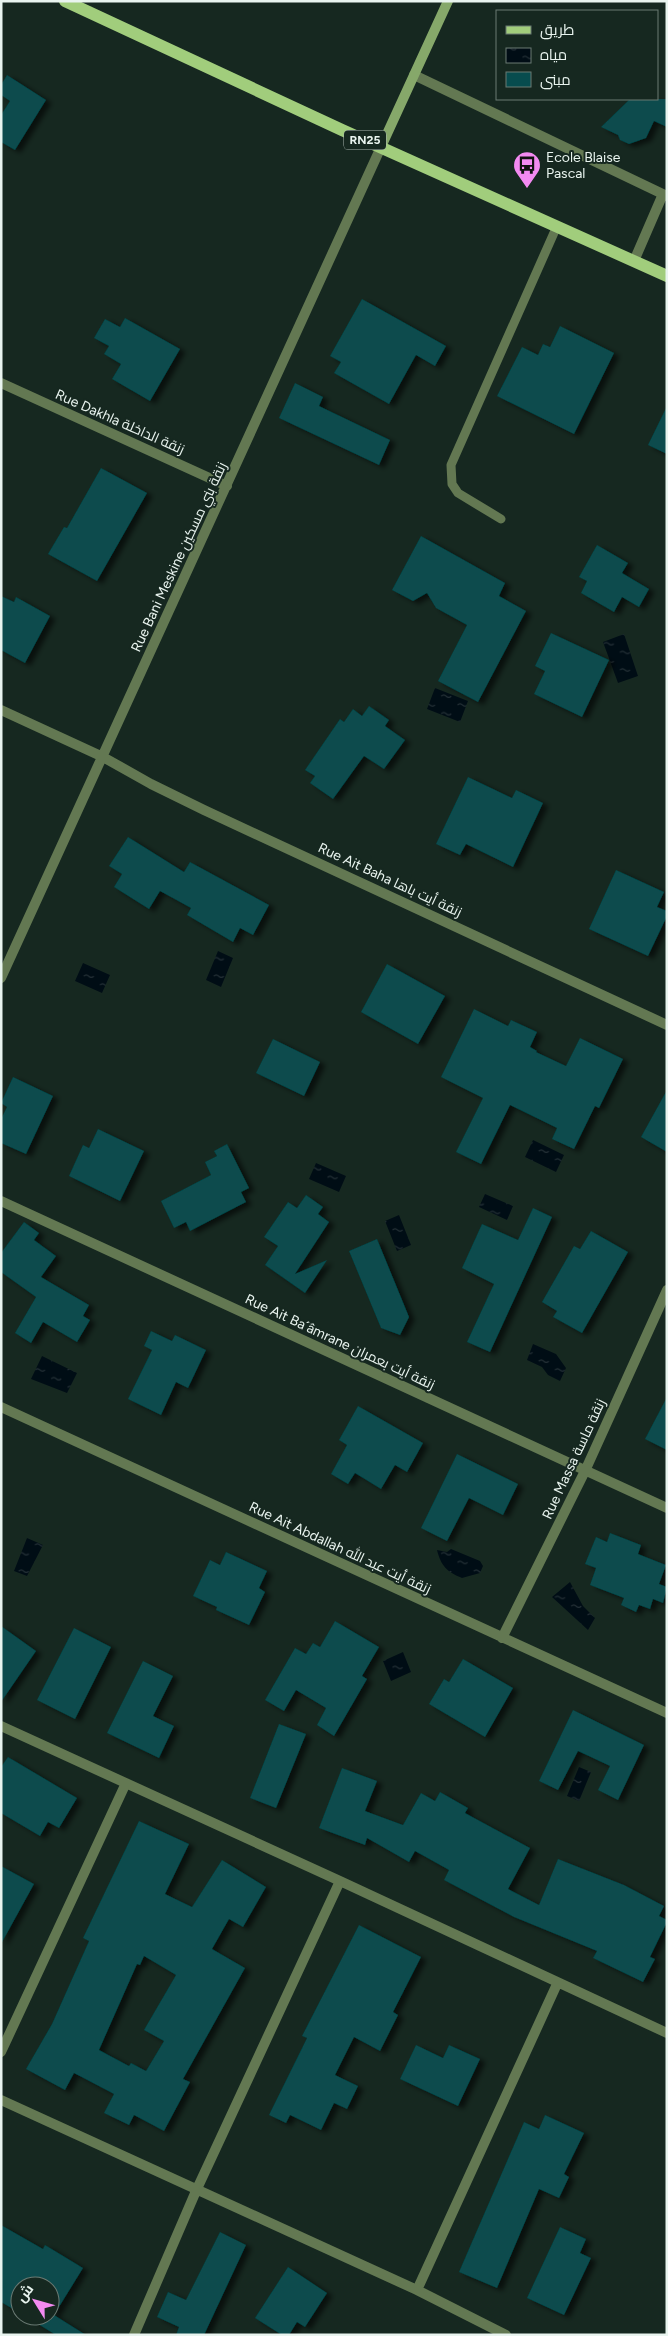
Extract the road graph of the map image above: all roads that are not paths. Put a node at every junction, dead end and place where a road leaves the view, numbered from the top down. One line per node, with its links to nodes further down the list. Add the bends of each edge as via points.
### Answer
1 (65, 1): 4 (main road, RN25)
2 (448, 1): 3 (street)
3 (414, 76): 4 (street); 5 (street)
4 (381, 147): 6 (main road, RN25); 10 (street, Rue Bani Meskine زنقة بني مسكين)
5 (665, 195): 7 (street)
6 (557, 226): 7 (main road, RN25); 11 (lane, via 451,465 452,484 458,493)
7 (634, 261): 8 (main road, RN25)
8 (667, 276)
9 (1, 383): 10 (street, Rue Dakhla زنقة الداخلة)
10 (227, 486): 13 (street, Rue Bani Meskine زنقة بني مسكين)
11 (501, 519)
12 (1, 710): 13 (street, Rue Ait Baha زنقة أيت باها)
13 (104, 757): 14 (street, Rue Bani Meskine زنقة بني مسكين); 15 (street, Rue Ait Baha زنقة أيت باها, via 204,810)
14 (1, 978)
15 (667, 1025)
16 (1, 1201): 19 (street, Rue Ait Ba´âmrane زنقة أيت بعمران)
17 (667, 1290): 19 (street, Rue Massa زنقة ماسة)
18 (1, 1407): 21 (street, Rue Ait Abdallah زنقة أيت عبد الله)
19 (585, 1471): 20 (street, Rue Ait Ba´âmrane زنقة أيت بعمران); 21 (street, Rue Massa زنقة ماسة)
20 (667, 1508)
21 (502, 1638): 22 (street, Rue Ait Abdallah زنقة أيت عبد الله)
22 (667, 1713)
23 (1, 1726): 24 (street)
24 (126, 1783): 25 (street); 28 (street)
25 (340, 1881): 26 (street); 30 (street)
26 (557, 1984): 27 (street); 31 (street)
27 (667, 2033)
28 (1, 2052)
29 (1, 2100): 30 (street)
30 (196, 2191): 31 (street); 33 (street)
31 (417, 2290): 32 (street)
32 (490, 2331): 34 (street)
33 (134, 2335)
34 (506, 2335)

